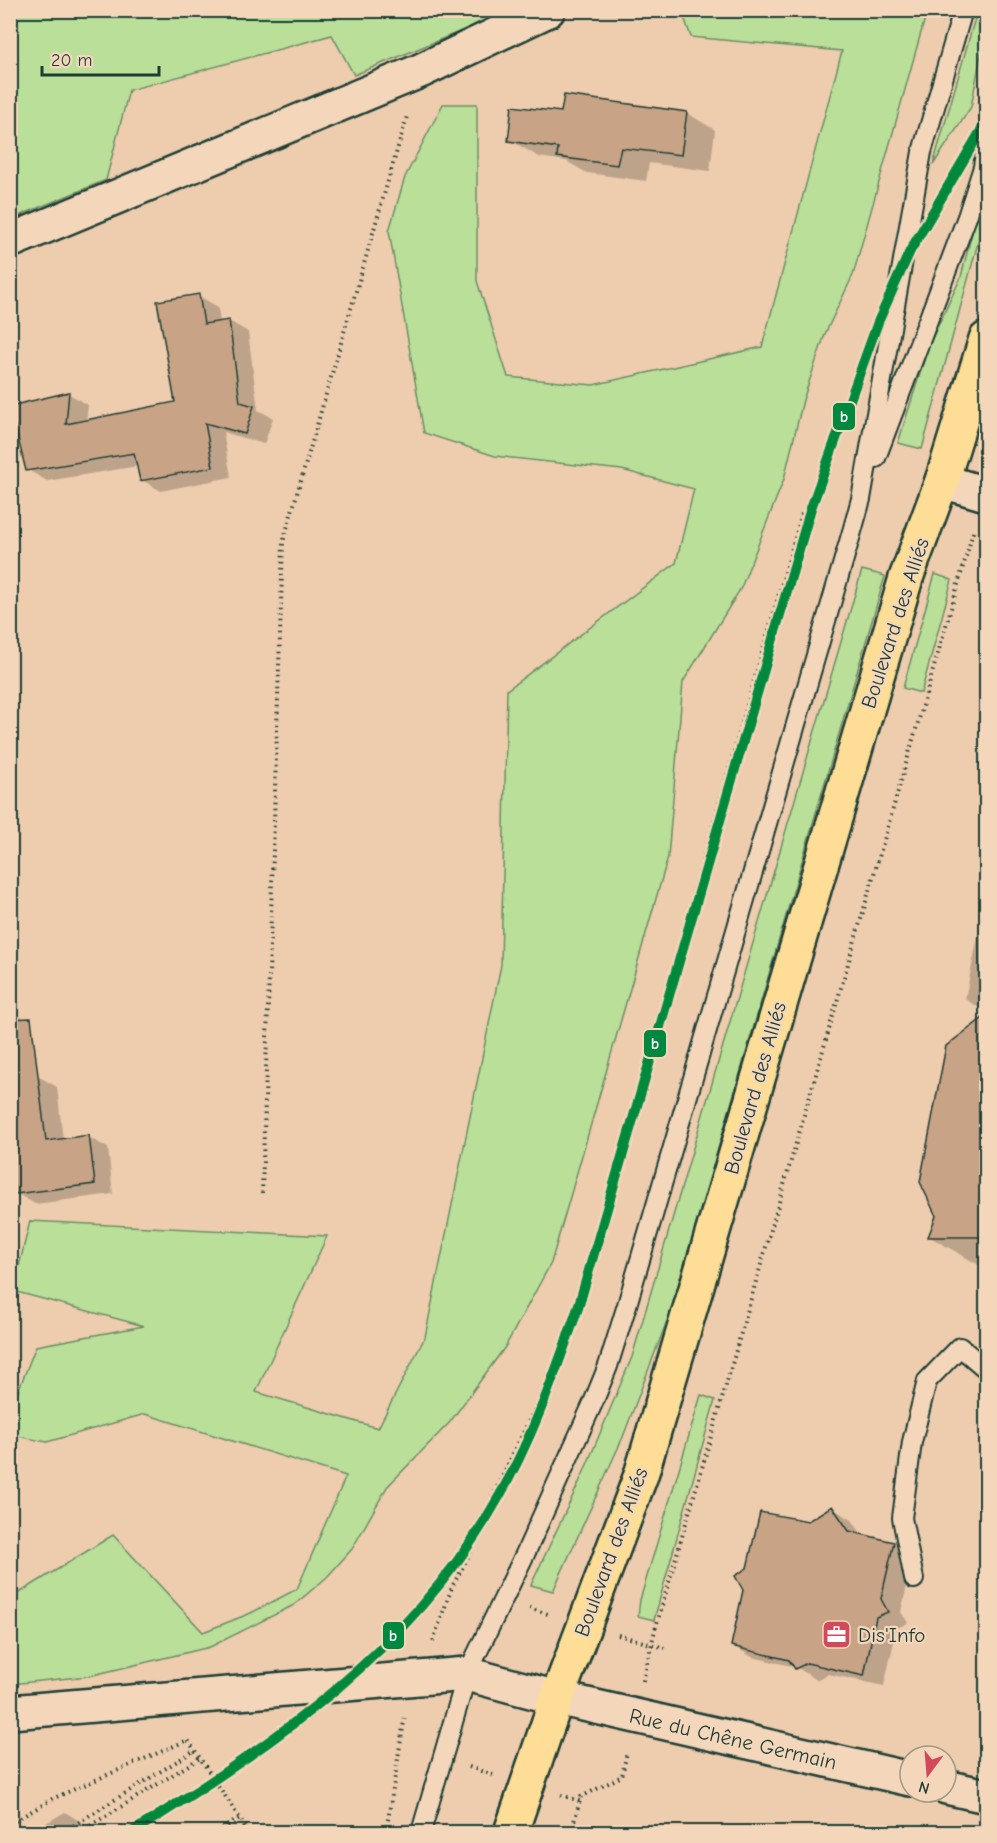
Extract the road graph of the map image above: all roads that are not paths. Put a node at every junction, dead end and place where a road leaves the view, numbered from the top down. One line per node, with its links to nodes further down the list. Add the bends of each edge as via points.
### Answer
1 (548, 10): 4 (street, via 420,71)
2 (963, 10): 8 (lane, via 922,152)
3 (987, 145): 8 (lane, via 967,217)
4 (10, 241)
5 (987, 339): 6 (main road, Boulevard des Alliés)
6 (942, 481): 7 (street); 12 (main road, Boulevard des Alliés, via 906,578 641,1475)
7 (986, 494)
8 (861, 499): 11 (lane, via 608,1366)
9 (987, 1369): 10 (lane, via 960,1347 927,1381 912,1443 902,1518)
10 (914, 1579)
11 (467, 1674): 12 (street, Rue du Chêne Germain); 13 (street, Rue du Chêne Germain); 17 (lane)
12 (557, 1698): 14 (street, Rue du Chêne Germain); 18 (main road, Boulevard des Alliés)
13 (10, 1712)
14 (898, 1776)
15 (958, 1790): 16 (street)
16 (987, 1796)
17 (422, 1833)
18 (511, 1833)

